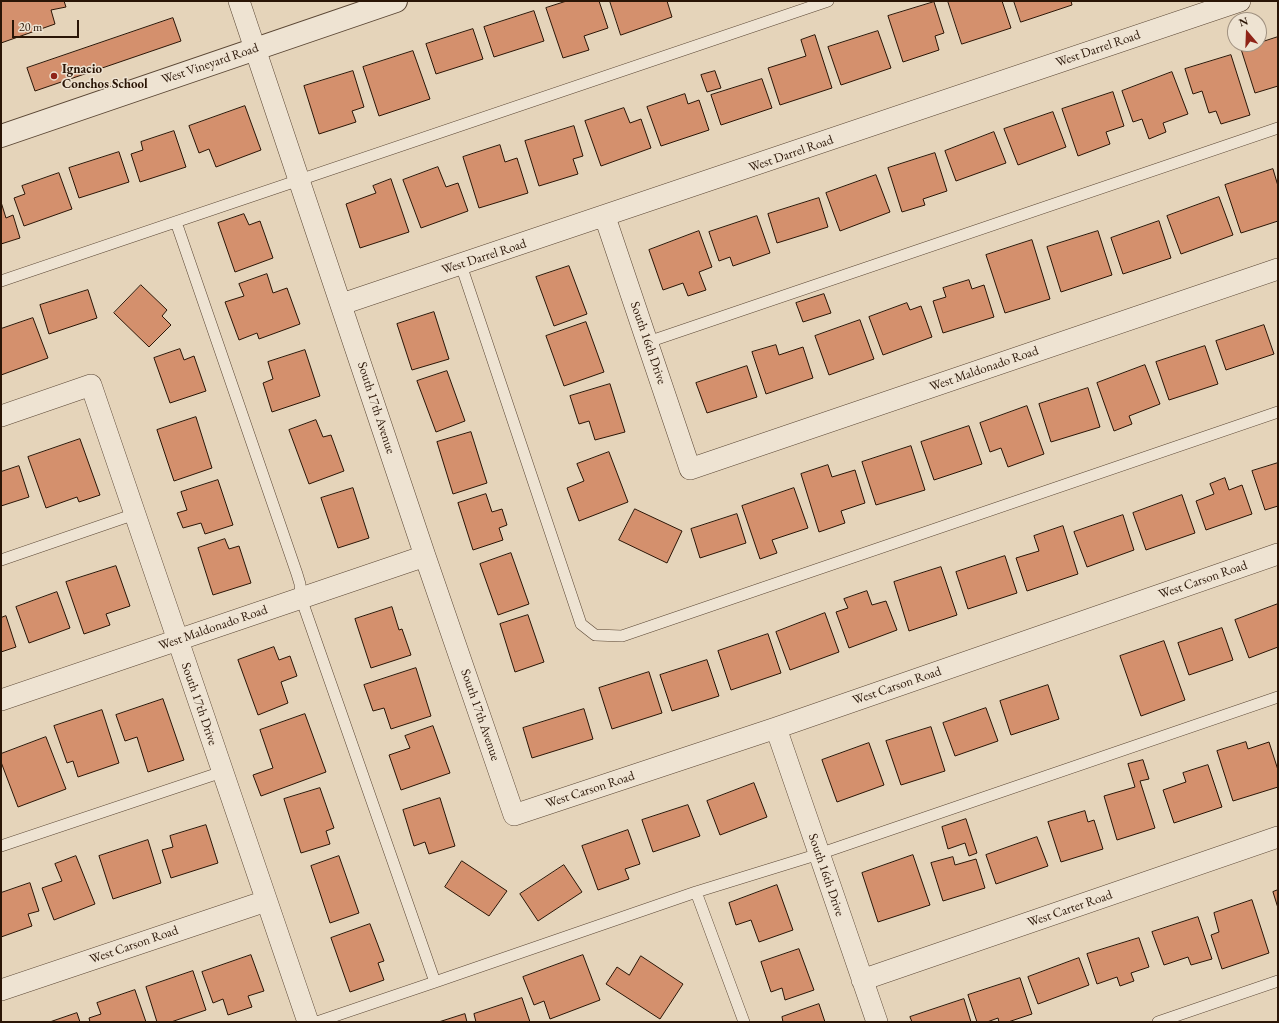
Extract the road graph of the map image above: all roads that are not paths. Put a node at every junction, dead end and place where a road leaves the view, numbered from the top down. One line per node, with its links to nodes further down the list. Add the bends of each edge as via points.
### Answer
1 (239, 1): 5 (street, South 17th Avenue)
2 (396, 1): 5 (street, West Vineyard Road)
3 (828, 1): 8 (lane)
4 (1240, 1): 9 (street, West Darrel Road)
5 (254, 49): 7 (street, West Vineyard Road); 8 (street, South 17th Avenue)
6 (1278, 128): 15 (lane)
7 (1, 136)
8 (298, 180): 10 (lane); 14 (street, South 17th Avenue)
9 (605, 217): 11 (street, West Darrel Road); 15 (street, South 16th Drive)
10 (176, 222): 13 (lane); 23 (lane, via 297,574)
11 (461, 265): 14 (street, West Darrel Road); 16 (lane, via 581,624 595,634 622,636)
12 (1278, 269): 18 (street, West Maldonado Road)
13 (1, 281)
14 (342, 304): 21 (street, South 17th Avenue)
15 (648, 342): 18 (street, South 16th Drive)
16 (1278, 412)
17 (1, 416): 19 (street, South 17th Drive, via 91,385)
18 (690, 469)
19 (135, 514): 22 (lane); 24 (street, South 17th Drive)
20 (1278, 554): 27 (street, West Carson Road)
21 (425, 556): 23 (street, West Maldonado Road); 29 (street, South 17th Avenue)
22 (1, 560)
23 (301, 598): 24 (street, West Maldonado Road); 37 (lane)
24 (178, 640): 26 (street, West Maldonado Road); 28 (street, South 17th Drive)
25 (1278, 697): 32 (lane)
26 (1, 700)
27 (776, 728): 29 (street, West Carson Road); 32 (street, South 16th Drive)
28 (222, 772): 31 (lane); 34 (street, South 17th Drive)
29 (514, 815)
30 (1278, 837): 35 (street, West Carter Road)
31 (1, 846)
32 (819, 854): 33 (lane); 35 (street, South 16th Drive)
33 (696, 892): 37 (lane); 41 (lane)
34 (266, 901): 38 (street, West Carson Road); 39 (street, South 17th Drive)
35 (862, 980): 42 (street, South 16th Drive)
36 (1278, 981): 43 (lane)
37 (435, 982): 40 (lane)
38 (1, 990)
39 (308, 1022)
40 (317, 1022)
41 (744, 1022)
42 (877, 1022)
43 (1158, 1022)

